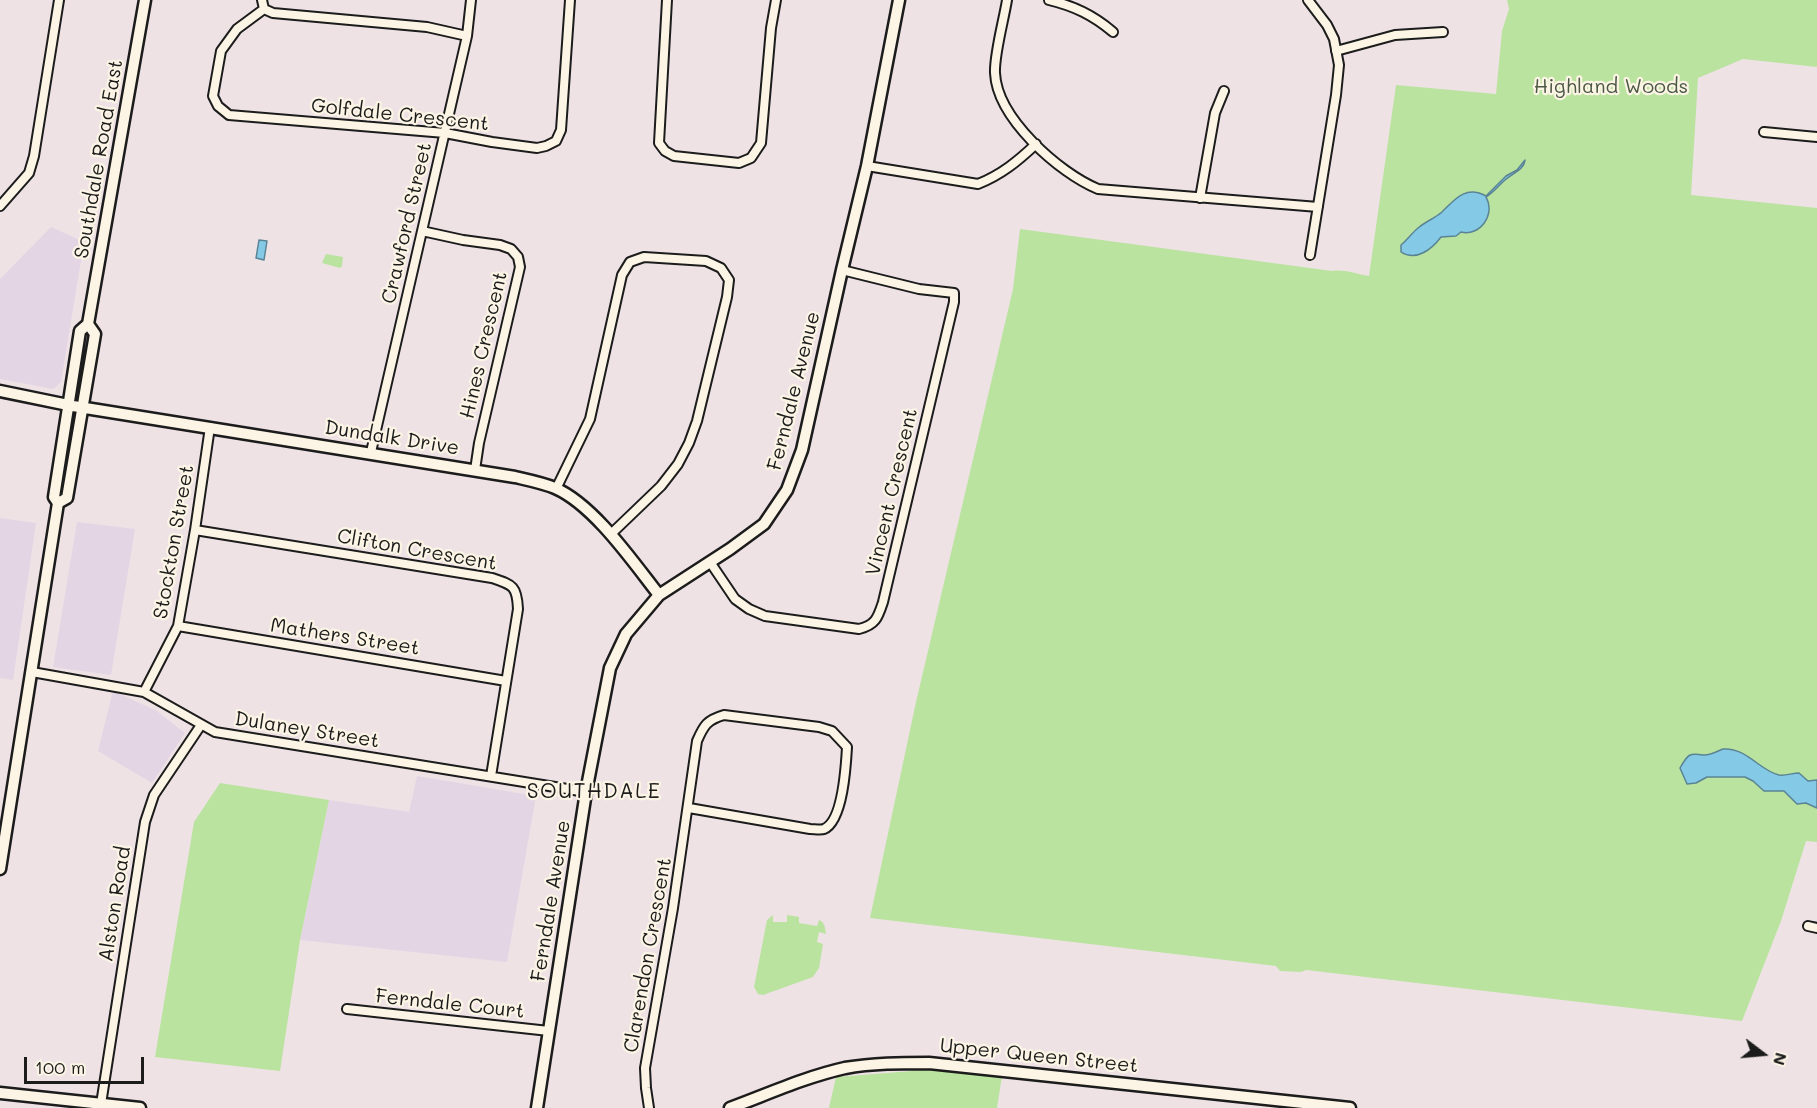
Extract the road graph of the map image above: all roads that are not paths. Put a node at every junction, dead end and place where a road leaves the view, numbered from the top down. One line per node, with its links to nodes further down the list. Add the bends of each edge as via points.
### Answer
1 (59, 0): 24 (street, via 34,156 29,173)
2 (145, 0): 30 (street, Southdale Road East, via 88,324 94,334)
3 (262, 0): 12 (street)
4 (471, 0): 15 (street, Crawford Street)
5 (570, 0): 19 (street, Golfdale Crescent, via 561,130 556,141 537,148)
6 (667, 0): 7 (street, via 659,143 674,156 739,163 751,158 761,143)
7 (776, 0)
8 (899, 0): 22 (street, Ferndale Avenue)
9 (1007, 0): 21 (street, via 995,73 1001,98)
10 (1049, 0): 13 (street, via 1071,5)
11 (1308, 0): 16 (street, via 1327,25)
12 (264, 9): 15 (street, via 287,15 427,27); 19 (street, Golfdale Crescent, via 237,29 221,51 213,96 229,115)
13 (1113, 32)
14 (1443, 32): 16 (street, via 1395,35)
15 (467, 36): 19 (street, Crawford Street)
16 (1336, 51): 25 (street, via 1336,95)
17 (1224, 91): 23 (street, via 1215,113)
18 (1764, 132): 20 (street)
19 (445, 133): 26 (street, Crawford Street)
20 (1817, 137)
21 (1036, 144): 22 (street, via 1011,167 978,184); 23 (street, via 1084,184 1098,189)
22 (867, 166): 28 (street, Ferndale Avenue)
23 (1200, 198): 25 (street)
24 (0, 206)
25 (1318, 207): 27 (street)
26 (422, 231): 32 (street, Crawford Street); 33 (street, Hines Crescent, via 500,245 518,257 520,267)
27 (1310, 255)
28 (842, 270): 37 (street, Ferndale Avenue, via 802,450 787,490 764,524); 37 (street, Vincent Crescent, via 919,289 954,293 876,621 859,629 765,616 735,598)
29 (0, 391): 30 (street, Dundalk Drive)
30 (75, 406): 31 (street, Dundalk Drive); 40 (street, Southdale Road East, via 67,498 58,503)
31 (210, 427): 32 (street, Dundalk Drive); 35 (street, Stockton Street)
32 (370, 452): 33 (street, Dundalk Drive)
33 (475, 470): 34 (street, Dundalk Drive)
34 (556, 489): 36 (street, Dundalk Drive); 36 (street, via 590,419 622,275 630,262 644,257 706,261 721,268 729,280 727,297 689,443 661,486)
35 (195, 530): 39 (street, Stockton Street); 41 (street, Clifton Crescent, via 508,583 517,593 518,609)
36 (611, 534): 38 (street, Dundalk Drive)
37 (710, 562): 38 (street, Ferndale Avenue)
38 (659, 595): 45 (street, Ferndale Avenue, via 626,634 610,668)
39 (178, 626): 41 (street, Mathers Street); 42 (street, Stockton Street)
40 (32, 672): 42 (street, Dulaney Street); 47 (street, Southdale Road East)
41 (506, 681): 44 (street, Clifton Crescent)
42 (144, 692): 43 (street, Dulaney Street)
43 (201, 725): 44 (street, Dulaney Street, via 215,732); 53 (street, Alston Road, via 154,795 145,822)
44 (491, 776): 45 (street, Dulaney Street)
45 (586, 792): 51 (street, Ferndale Avenue)
46 (689, 808): 46 (street, Clarendon Crescent, via 824,830 839,809 847,747 832,731 819,727 724,715 712,718 697,741); 57 (street, Clarendon Crescent, via 645,1068)
47 (0, 869)
48 (1808, 926): 49 (street)
49 (1817, 928)
50 (347, 1009): 51 (street, Ferndale Court)
51 (549, 1031): 56 (street, Ferndale Avenue)
52 (0, 1093): 53 (street)
53 (101, 1104): 55 (street)
54 (736, 1107): 58 (street, Upper Queen Street, via 775,1089 845,1068 929,1063)
55 (141, 1108)
56 (537, 1108)
57 (649, 1108)
58 (1350, 1108)

